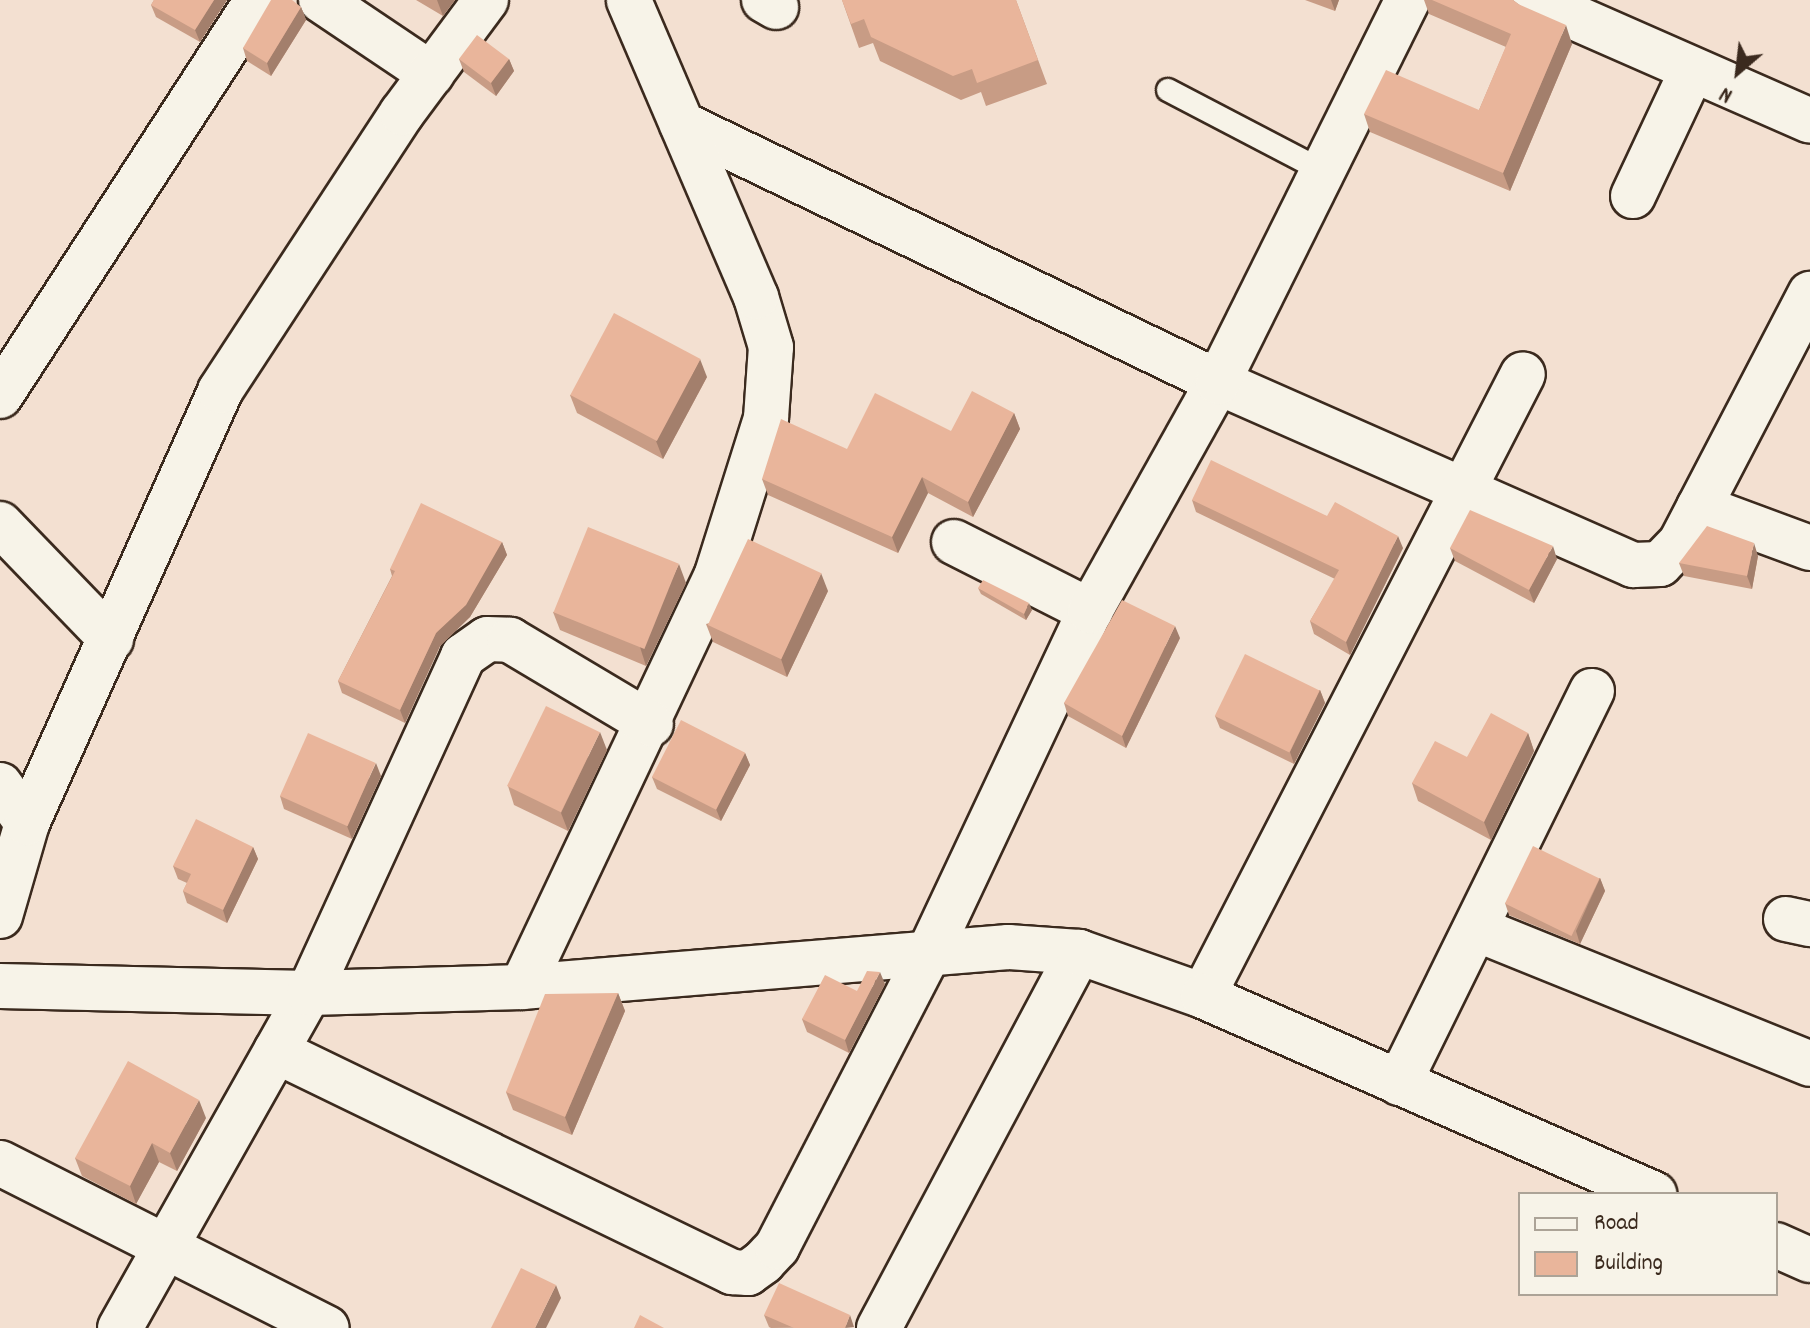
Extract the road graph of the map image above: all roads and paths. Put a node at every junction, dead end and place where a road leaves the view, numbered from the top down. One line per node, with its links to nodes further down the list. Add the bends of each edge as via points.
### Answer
1 (257, 0): 17 (street)
2 (321, 0): 8 (street)
3 (486, 0): 8 (street)
4 (629, 0): 11 (street)
5 (1408, 0): 12 (street)
6 (1535, 0): 7 (street)
7 (1691, 73): 10 (street); 13 (street)
8 (431, 74): 24 (street, via 220,391)
9 (1168, 90): 12 (lane)
10 (1810, 121)
11 (682, 124): 16 (street); 26 (street, via 756,297 771,347 766,418 716,577)
12 (1321, 170): 16 (street)
13 (1633, 196)
14 (1810, 294): 19 (street)
15 (1523, 374): 18 (street)
16 (1218, 382): 18 (street); 23 (street)
17 (0, 396)
18 (1468, 488): 19 (street, via 1633,565 1660,564 1681,542); 36 (street)
19 (1699, 507): 22 (street)
20 (0, 524): 24 (street)
21 (954, 542): 23 (street)
22 (1810, 548)
23 (1090, 611): 32 (street)
24 (111, 639): 28 (street)
25 (1592, 691): 30 (street)
26 (651, 724): 34 (street); 35 (street, via 510,640 487,639 475,645 463,656)
27 (0, 785): 28 (street)
28 (27, 823): 29 (street)
29 (0, 916)
30 (1479, 930): 38 (street); 39 (street)
31 (1079, 952): 32 (street, via 1008,947); 36 (street); 47 (street)
32 (929, 953): 34 (street); 37 (street, via 777,1247 748,1273 732,1272)
33 (0, 986): 35 (street)
34 (522, 987): 35 (street)
35 (309, 993): 37 (street)
36 (1203, 996): 39 (street)
37 (276, 1051): 42 (street)
38 (1810, 1064)
39 (1399, 1083): 41 (street)
40 (0, 1163): 42 (street)
41 (1650, 1192)
42 (164, 1244): 45 (street); 46 (street)
43 (1778, 1246): 44 (street)
44 (1810, 1260)
45 (120, 1328)
46 (327, 1328)
47 (879, 1328)

